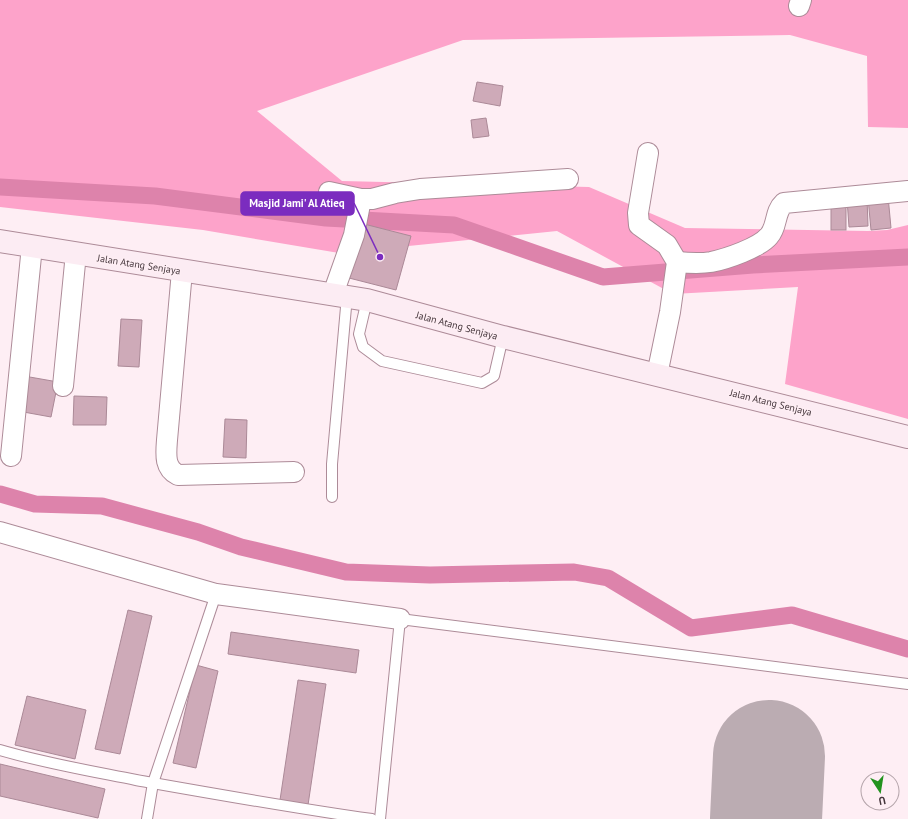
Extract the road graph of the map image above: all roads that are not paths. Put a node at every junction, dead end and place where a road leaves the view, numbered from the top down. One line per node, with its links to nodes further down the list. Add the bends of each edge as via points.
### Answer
1 (648, 153): 9 (street, via 638,213 639,225 667,245)
2 (568, 179): 5 (street, via 427,189 395,193)
3 (908, 190): 9 (street, via 784,203 778,211 773,230 762,242 712,262)
4 (329, 192): 5 (street)
5 (361, 203): 11 (street, via 354,235)
6 (0, 241): 7 (main road, Jalan Atang Senjaya)
7 (32, 246): 8 (main road, Jalan Atang Senjaya); 16 (street)
8 (76, 253): 10 (main road, Jalan Atang Senjaya); 14 (street)
9 (676, 265): 13 (street, via 670,312)
10 (182, 271): 11 (main road, Jalan Atang Senjaya); 17 (street, via 167,440 168,466 172,472 178,474)
11 (349, 297): 12 (main road, Jalan Atang Senjaya); 12 (lane, via 363,347 382,361 482,383 494,376); 18 (lane, via 332,464)
12 (503, 337): 13 (main road, Jalan Atang Senjaya)
13 (657, 375): 15 (main road, Jalan Atang Senjaya)
14 (63, 386)
15 (908, 437)
16 (11, 456)
17 (294, 472)
18 (332, 497)
19 (0, 532): 20 (street)
20 (216, 594): 21 (street); 24 (lane)
21 (400, 619): 22 (lane); 27 (lane)
22 (908, 684)
23 (0, 750): 24 (lane)
24 (153, 783): 25 (lane); 26 (lane)
25 (147, 819)
26 (372, 819)
27 (380, 819)

